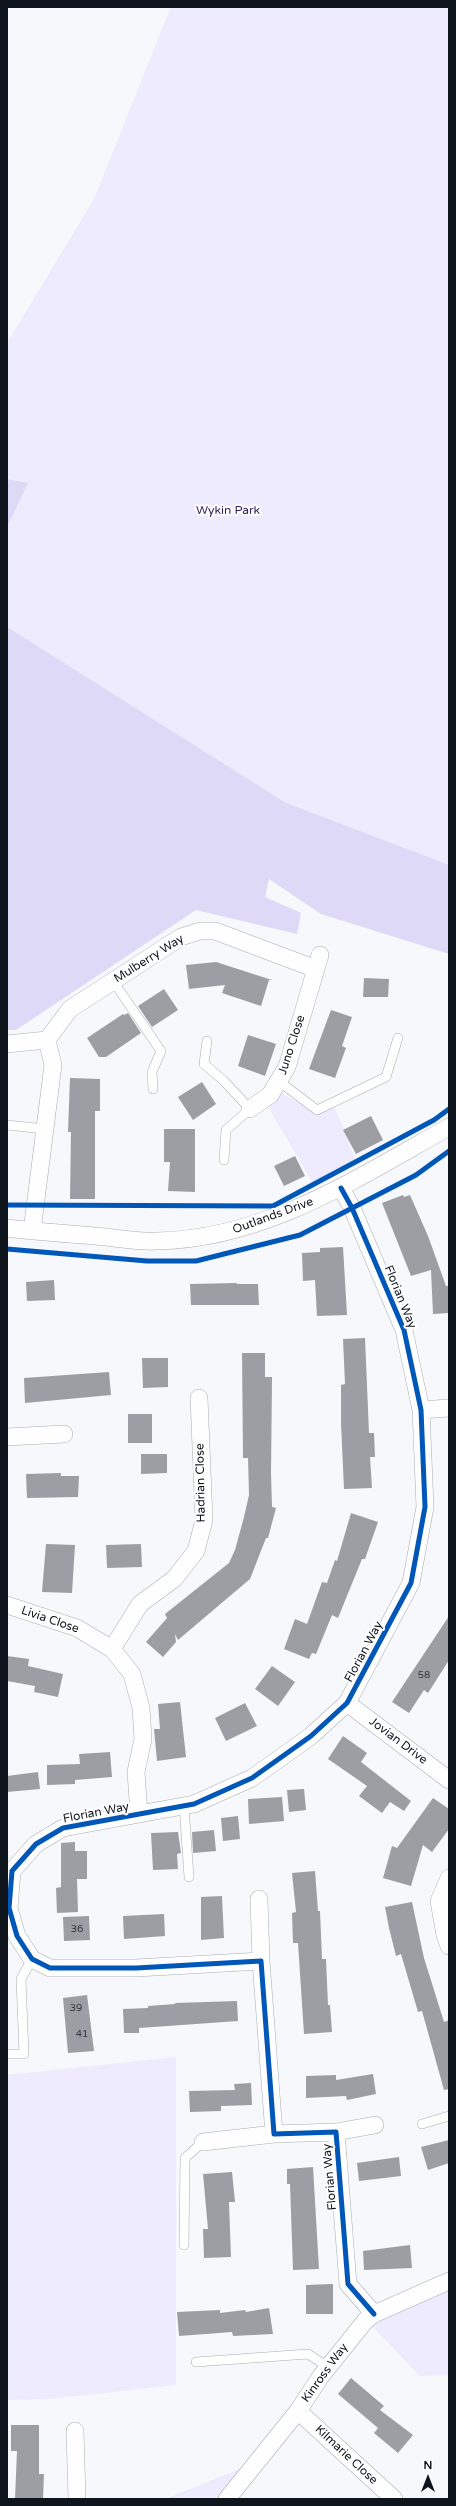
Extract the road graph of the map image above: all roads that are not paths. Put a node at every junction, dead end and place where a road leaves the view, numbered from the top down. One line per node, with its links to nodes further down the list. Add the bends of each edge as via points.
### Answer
1 (318, 962): 2 (street, Mulberry Way, via 215,931 200,930 181,937); 7 (street, Juno Close, via 287,1067)
2 (113, 981): 4 (street, Mulberry Way, via 70,1009); 8 (lane, via 161,1050 152,1072)
3 (398, 1038): 7 (lane, via 386,1077 317,1110)
4 (47, 1040): 6 (street); 12 (street, via 53,1065)
5 (207, 1041): 9 (lane, via 204,1064)
6 (7, 1044)
7 (280, 1082): 9 (street, Juno Close, via 270,1095)
8 (153, 1089)
9 (250, 1109): 13 (lane, Juno Close, via 226,1130)
10 (7, 1125): 12 (lane)
11 (449, 1127): 14 (street, Outlands Drive)
12 (45, 1129): 16 (street)
13 (224, 1160)
14 (341, 1188): 16 (street, Outlands Drive, via 298,1209 242,1230 199,1238 157,1242); 19 (street, Florian Way, via 404,1330)
15 (7, 1228): 16 (street, Outlands Drive)
16 (32, 1231)
17 (199, 1398): 23 (street, Hadrian Close, via 204,1520 196,1551 174,1579 140,1604)
18 (449, 1408): 19 (street)
19 (421, 1410): 24 (street, Florian Way, via 425,1507 411,1583)
20 (64, 1434): 21 (street)
21 (7, 1437)
22 (7, 1605): 23 (street, Livia Close, via 77,1628)
23 (112, 1649): 27 (street, via 132,1674 141,1708 143,1738 136,1772)
24 (347, 1703): 25 (street, Jovian Drive); 26 (street, Florian Way, via 311,1736 252,1778)
25 (449, 1780)
26 (184, 1806): 27 (street, Florian Way); 28 (lane)
27 (139, 1814): 32 (street, Florian Way, via 63,1828 36,1844 12,1871 9,1908 18,1936)
28 (188, 1878)
29 (449, 1878): 31 (street, via 439,1902 444,1935)
30 (259, 1899): 33 (street)
31 (449, 1946)
32 (32, 1959): 33 (street, via 50,1968 136,1968); 34 (lane, via 21,1978 24,2054)
33 (261, 1961): 39 (street)
34 (7, 2054)
35 (449, 2116): 36 (lane)
36 (422, 2124)
37 (375, 2125): 38 (street)
38 (336, 2132): 39 (street, Florian Way); 43 (street, Florian Way, via 348,2284)
39 (274, 2134): 40 (street, Florian Way)
40 (202, 2142): 41 (lane, via 185,2158)
41 (184, 2245)
42 (449, 2281): 43 (street, Kinross Way)
43 (374, 2314): 45 (street, Kinross Way, via 366,2320)
44 (196, 2362): 45 (lane, via 308,2354)
45 (328, 2367): 46 (street, Kinross Way)
46 (298, 2411): 49 (street, Kinross Way); 50 (street, Kilmarie Close)
47 (75, 2431): 48 (street)
48 (76, 2499)
49 (227, 2499)
50 (394, 2499)

